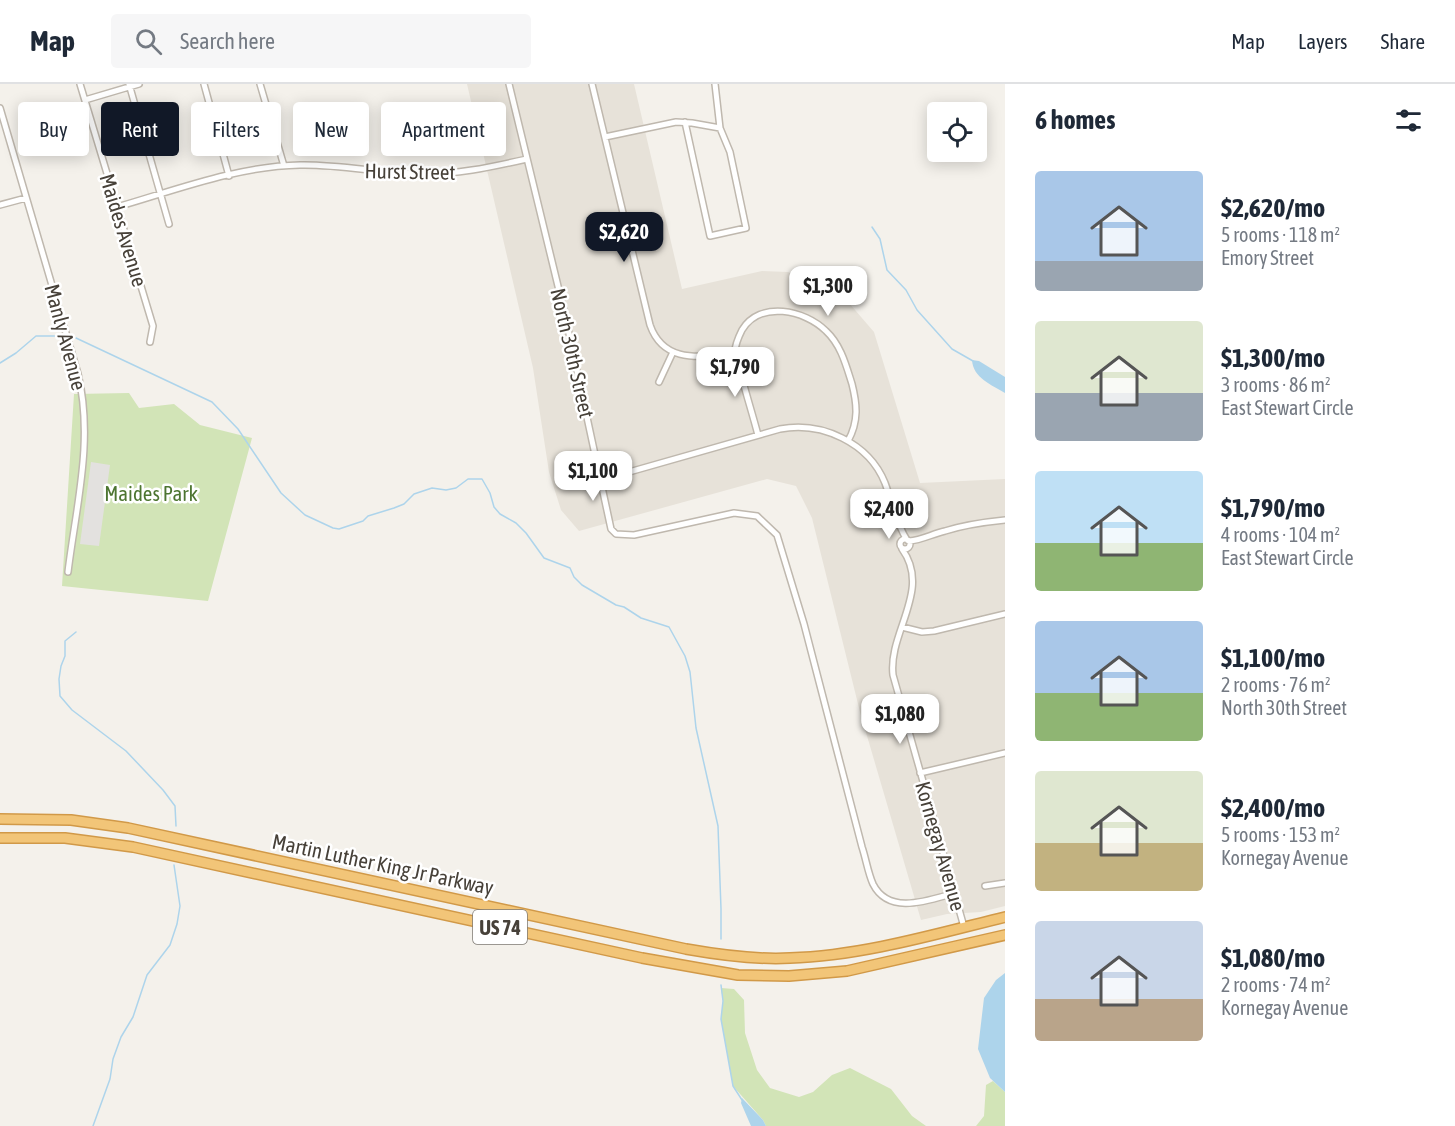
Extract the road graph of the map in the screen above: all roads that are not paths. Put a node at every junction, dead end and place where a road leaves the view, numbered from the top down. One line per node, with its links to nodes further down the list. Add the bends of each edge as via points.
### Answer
1 (80, 84): 9 (street, Maides Avenue)
2 (139, 84): 8 (street)
3 (204, 84): 16 (street)
4 (260, 84): 15 (street)
5 (509, 84): 14 (street, North 30th Street)
6 (592, 84): 13 (street)
7 (715, 84): 12 (street)
8 (129, 85): 9 (street); 17 (street)
9 (85, 100): 20 (street, Maides Avenue)
10 (0, 108): 18 (street, Manly Avenue)
11 (685, 122): 12 (street); 12 (street, via 710,236 746,228); 13 (street)
12 (720, 128)
13 (605, 137): 23 (street, via 650,325 661,344)
14 (527, 159): 15 (street, Hurst Street, via 440,175); 28 (street, North 30th Street)
15 (284, 166): 16 (street, Hurst Street)
16 (229, 176): 17 (street, Hurst Street)
17 (161, 194): 20 (street, Hurst Street); 21 (street)
18 (26, 198): 19 (street); 31 (street, Manly Avenue, via 85,406 86,440)
19 (0, 206)
20 (117, 207): 22 (street, Maides Avenue, via 153,327)
21 (169, 224)
22 (150, 342)
23 (673, 352): 24 (street, via 692,356); 25 (street)
24 (735, 354): 26 (street); 27 (street, via 741,332 759,315 788,312 820,326 838,346 856,401 856,424)
25 (659, 382)
26 (758, 435): 27 (street, Kornegay Avenue, via 803,427 830,432); 28 (street, Kornegay Avenue)
27 (848, 441): 30 (street, Kornegay Avenue, via 878,469)
28 (601, 480): 40 (street, North 30th Street, via 611,529 616,534 633,535 734,513 757,516 777,535 873,884 894,903 916,903)
29 (1005, 520): 30 (street, via 944,531)
30 (906, 545): 33 (street, Kornegay Avenue, via 913,581)
31 (68, 572)
32 (1005, 614): 33 (street, via 934,631)
33 (902, 627): 35 (street, Kornegay Avenue, via 894,650 893,675)
34 (1005, 753): 35 (street)
35 (920, 773): 40 (street, Kornegay Avenue)
36 (0, 819): 42 (highway, Martin Luther King Jr Parkway / US 74, via 71,820 128,828 736,957 837,954)
37 (0, 837): 43 (highway, Martin Luther King Jr Parkway / US 74, via 65,838 133,847 642,958 738,975 847,971)
38 (1005, 883): 39 (street, Kornegay Avenue)
39 (985, 886)
40 (955, 893): 42 (street, Kornegay Avenue)
41 (1005, 917): 42 (highway, Martin Luther King Jr Parkway / US 74)
42 (964, 927)
43 (1005, 935)

